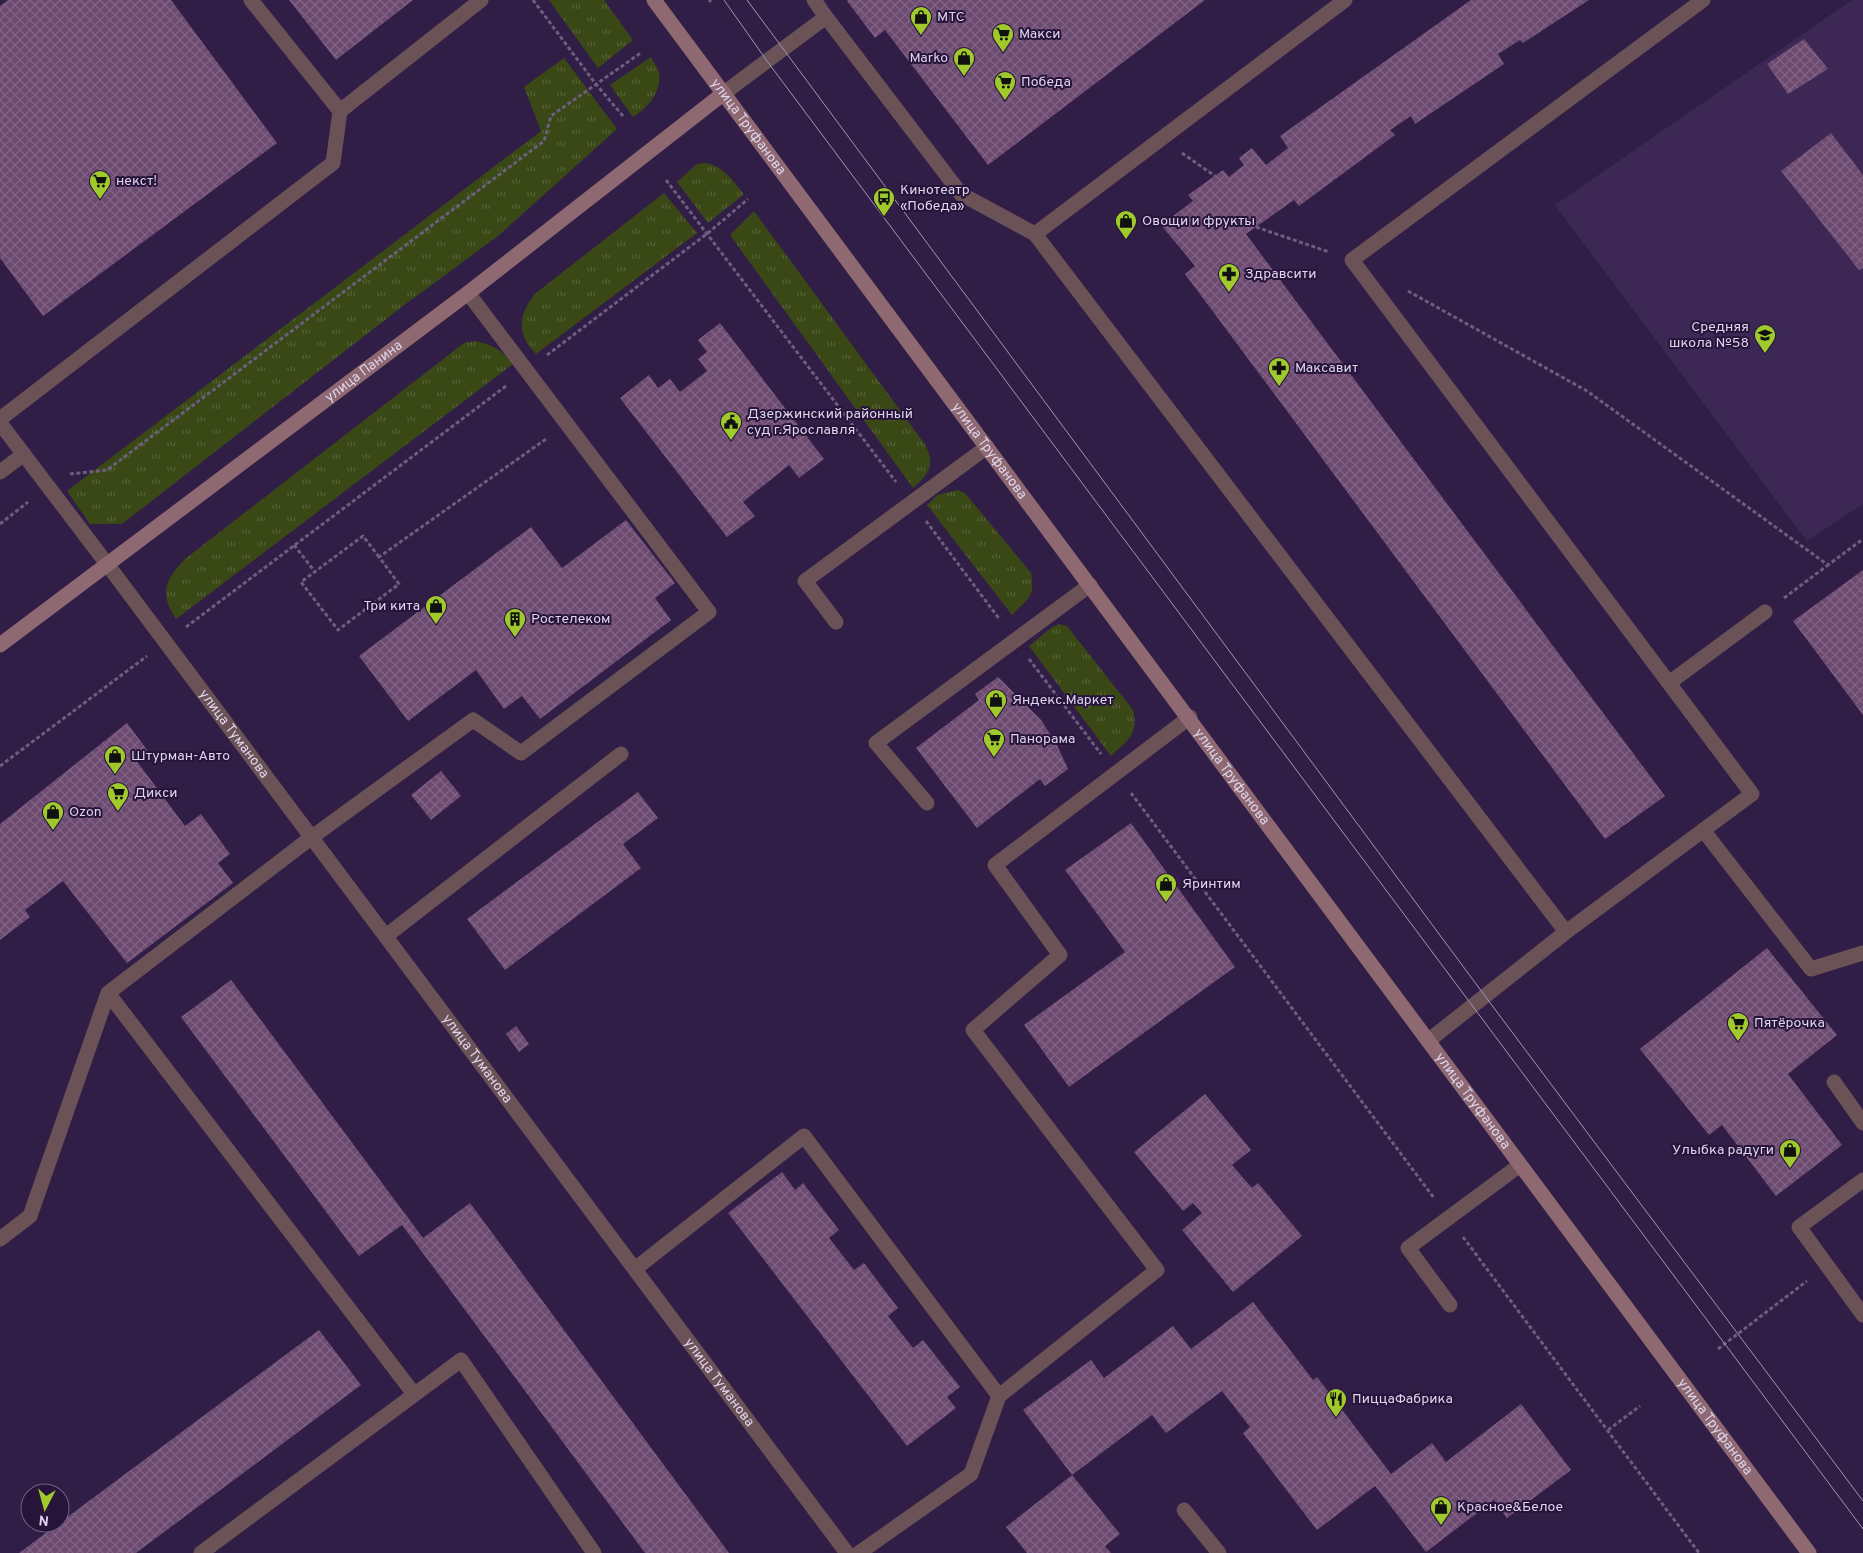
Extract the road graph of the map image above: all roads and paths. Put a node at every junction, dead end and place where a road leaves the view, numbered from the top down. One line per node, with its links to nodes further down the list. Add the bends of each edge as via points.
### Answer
1 (252, 0): 12 (street)
2 (481, 0): 12 (street)
3 (533, 0): 10 (path)
4 (654, 0): 11 (street, улица Труфанова)
5 (814, 0): 8 (street)
6 (1345, 0): 14 (street)
7 (1703, 0): 21 (street)
8 (826, 17): 11 (street); 20 (street, via 962,194)
9 (642, 52): 10 (path)
10 (595, 83): 13 (path); 30 (path, via 551,116 544,141 107,470 65,474)
11 (724, 93): 23 (street, улица Панина); 27 (street, улица Труфанова)
12 (340, 111): 25 (street, via 333,164)
13 (623, 116)
14 (1161, 139): 15 (path); 20 (street)
15 (1215, 176)
16 (666, 180): 19 (path)
17 (748, 198): 19 (path)
18 (1256, 227): 21 (path)
19 (708, 233): 24 (path); 31 (path)
20 (1035, 234): 53 (street)
21 (1352, 260): 45 (street)
22 (1404, 289): 37 (path, via 1586,390)
23 (468, 293): 24 (street); 36 (street, улица Панина)
24 (527, 370): 26 (street); 34 (path)
25 (0, 421): 28 (street, улица Туманова)
26 (567, 424): 35 (path); 52 (street, via 709,612 521,753 473,720)
27 (987, 447): 31 (street); 39 (street, улица Труфанова)
28 (24, 454): 29 (street); 30 (street, улица Туманова)
29 (0, 472)
30 (49, 486): 32 (path); 36 (street, улица Туманова)
31 (911, 502): 41 (street, via 805,581); 42 (path)
32 (0, 524)
33 (1863, 539): 37 (path)
34 (294, 545): 38 (path); 43 (path)
35 (379, 558): 38 (path, via 363,536); 38 (path, via 399,584 338,630 301,582)
36 (107, 564): 43 (street, улица Туманова); 44 (street, улица Панина)
37 (1828, 566): 40 (path)
38 (316, 572)
39 (1090, 585): 42 (street); 46 (street, улица Труфанова)
40 (1765, 612): 45 (street)
41 (836, 622)
42 (1014, 640): 49 (path); 50 (street, via 876,743)
43 (166, 642): 48 (path); 52 (street, улица Туманова)
44 (0, 645)
45 (1669, 683): 51 (street, via 1752,794)
46 (1190, 718): 49 (street); 57 (street, улица Труфанова)
47 (622, 754): 54 (street)
48 (0, 766)
49 (1116, 772): 62 (path); 70 (street, via 995,865 1060,955 973,1030 1157,1270)
50 (927, 803)
51 (1703, 830): 53 (street); 55 (street, via 1811,969)
52 (312, 837): 54 (street, улица Туманова); 56 (street)
53 (1566, 932): 57 (street)
54 (386, 936): 65 (street, улица Туманова)
55 (1863, 953)
56 (108, 993): 63 (street, via 30,1216); 69 (street)
57 (1428, 1041): 60 (street, улица Труфанова)
58 (1834, 1082): 59 (street)
59 (1863, 1123)
60 (1520, 1165): 62 (street); 80 (street, улица Труфанова)
61 (1863, 1180): 64 (street, via 1799,1227)
62 (1449, 1218): 66 (street, via 1408,1248); 72 (path)
63 (0, 1239)
64 (1827, 1266): 67 (street); 68 (path)
65 (635, 1269): 70 (street, via 804,1136); 76 (street, улица Туманова)
66 (1450, 1305)
67 (1863, 1316)
68 (1718, 1349)
69 (414, 1394): 74 (street); 75 (street, via 461,1360)
70 (999, 1396): 77 (street, via 971,1474)
71 (1640, 1406): 72 (path)
72 (1608, 1430): 79 (path)
73 (1184, 1510): 78 (street)
74 (201, 1553)
75 (594, 1553)
76 (847, 1553)
77 (859, 1553)
78 (1219, 1553)
79 (1699, 1553)
80 (1810, 1553)

